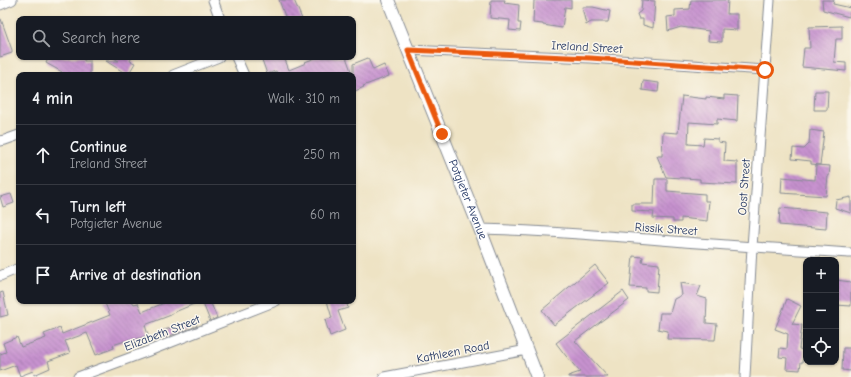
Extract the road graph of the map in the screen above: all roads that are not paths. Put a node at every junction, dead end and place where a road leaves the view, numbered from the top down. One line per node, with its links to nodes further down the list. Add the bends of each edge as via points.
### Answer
1 (12, 0): 5 (street)
2 (213, 0): 6 (street)
3 (388, 0): 7 (street, Potgieter Avenue)
4 (770, 0): 10 (street, Oost Street)
5 (0, 5)
6 (219, 16)
7 (408, 50): 10 (street, Ireland Street, via 590,58); 15 (street, Potgieter Avenue)
8 (211, 60): 11 (street)
9 (237, 60): 12 (street)
10 (765, 70): 16 (street, Oost Street)
11 (181, 72)
12 (243, 72)
13 (16, 136): 14 (street)
14 (0, 141)
15 (480, 229): 16 (street, Rissik Street); 21 (street, Potgieter Avenue)
16 (752, 247): 17 (street, Rissik Street); 25 (street, Oost Street)
17 (851, 253)
18 (16, 269): 19 (street)
19 (0, 276)
20 (268, 304): 22 (street, Elizabeth Street)
21 (527, 350): 23 (street, Kathleen Road); 24 (street, Potgieter Avenue)
22 (78, 377)
23 (384, 377)
24 (537, 377)
25 (745, 377)

